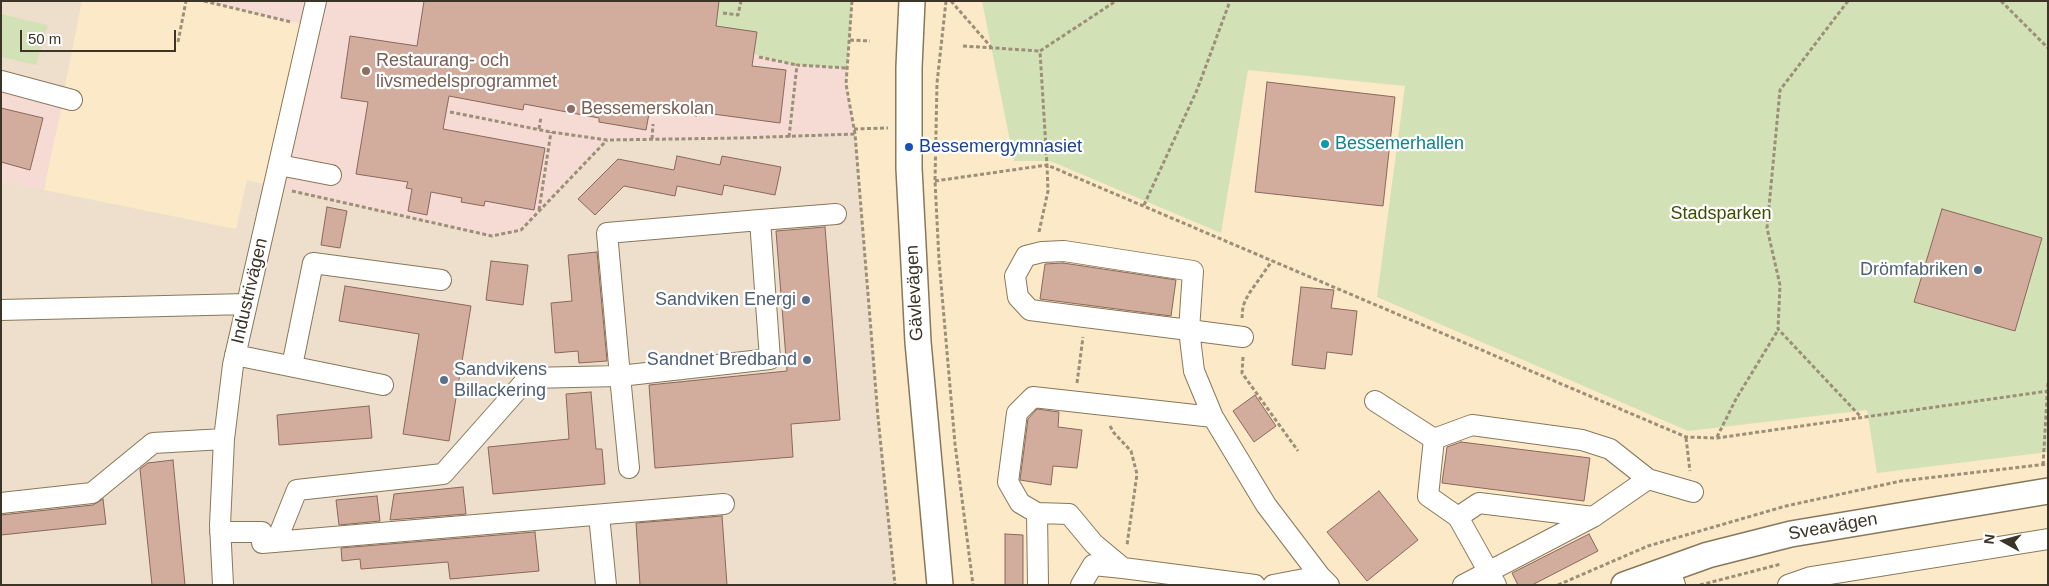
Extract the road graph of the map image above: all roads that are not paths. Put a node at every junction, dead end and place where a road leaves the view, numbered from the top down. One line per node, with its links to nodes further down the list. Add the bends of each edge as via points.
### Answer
1 (316, 1): 5 (street, Industrivägen)
2 (912, 1): 41 (main road, Gävlevägen, via 908,68 909,168 918,342)
3 (1, 81): 4 (street)
4 (72, 100)
5 (279, 165): 6 (street); 10 (street, Industrivägen)
6 (331, 175)
7 (836, 214): 8 (street)
8 (760, 220): 16 (street, via 770,359); 16 (street, via 607,233)
9 (441, 280): 15 (street, via 313,263)
10 (247, 304): 11 (street); 14 (street, Industrivägen)
11 (1, 310)
12 (1188, 330): 12 (street, via 1193,271 1064,251 1026,256 1015,276 1018,297 1030,310); 13 (street); 19 (street, via 1194,371)
13 (1243, 337)
14 (235, 355): 15 (street); 20 (street, Industrivägen)
15 (292, 366): 17 (street)
16 (620, 376): 22 (street); 34 (street, via 528,378 443,474 296,490)
17 (383, 385)
18 (1375, 401): 21 (street)
19 (1213, 417): 28 (street, via 1033,397 1017,414 1008,482 1020,503); 38 (street, via 1266,505)
20 (224, 439): 26 (street, via 153,443 92,493); 32 (street, Industrivägen)
21 (1434, 439): 23 (street, via 1472,425 1582,440 1610,449); 30 (street, via 1428,496)
22 (629, 468)
23 (1648, 479): 24 (street); 31 (street)
24 (1693, 492)
25 (2047, 492): 36 (main road, Sveavägen, via 1791,534)
26 (1, 503)
27 (724, 504): 29 (street)
28 (1037, 513): 35 (street, via 1068,514 1094,544); 42 (street)
29 (599, 515): 34 (street); 40 (street)
30 (1458, 517): 31 (street, via 1479,503); 37 (street)
31 (1593, 517): 37 (street)
32 (220, 532): 34 (street, via 262,532 262,544); 39 (street, Industrivägen)
33 (2048, 539): 48 (street, via 1811,578)
34 (276, 542)
35 (1123, 568): 43 (street, via 1093,565); 44 (street)
36 (1672, 576): 47 (main road, Sveavägen)
37 (1493, 578): 46 (street)
38 (1324, 581): 45 (street)
39 (223, 585)
40 (606, 585)
41 (940, 585)
42 (1038, 585)
43 (1082, 585)
44 (1255, 585)
45 (1273, 585)
46 (1463, 585)
47 (1624, 585)
48 (1788, 585)

